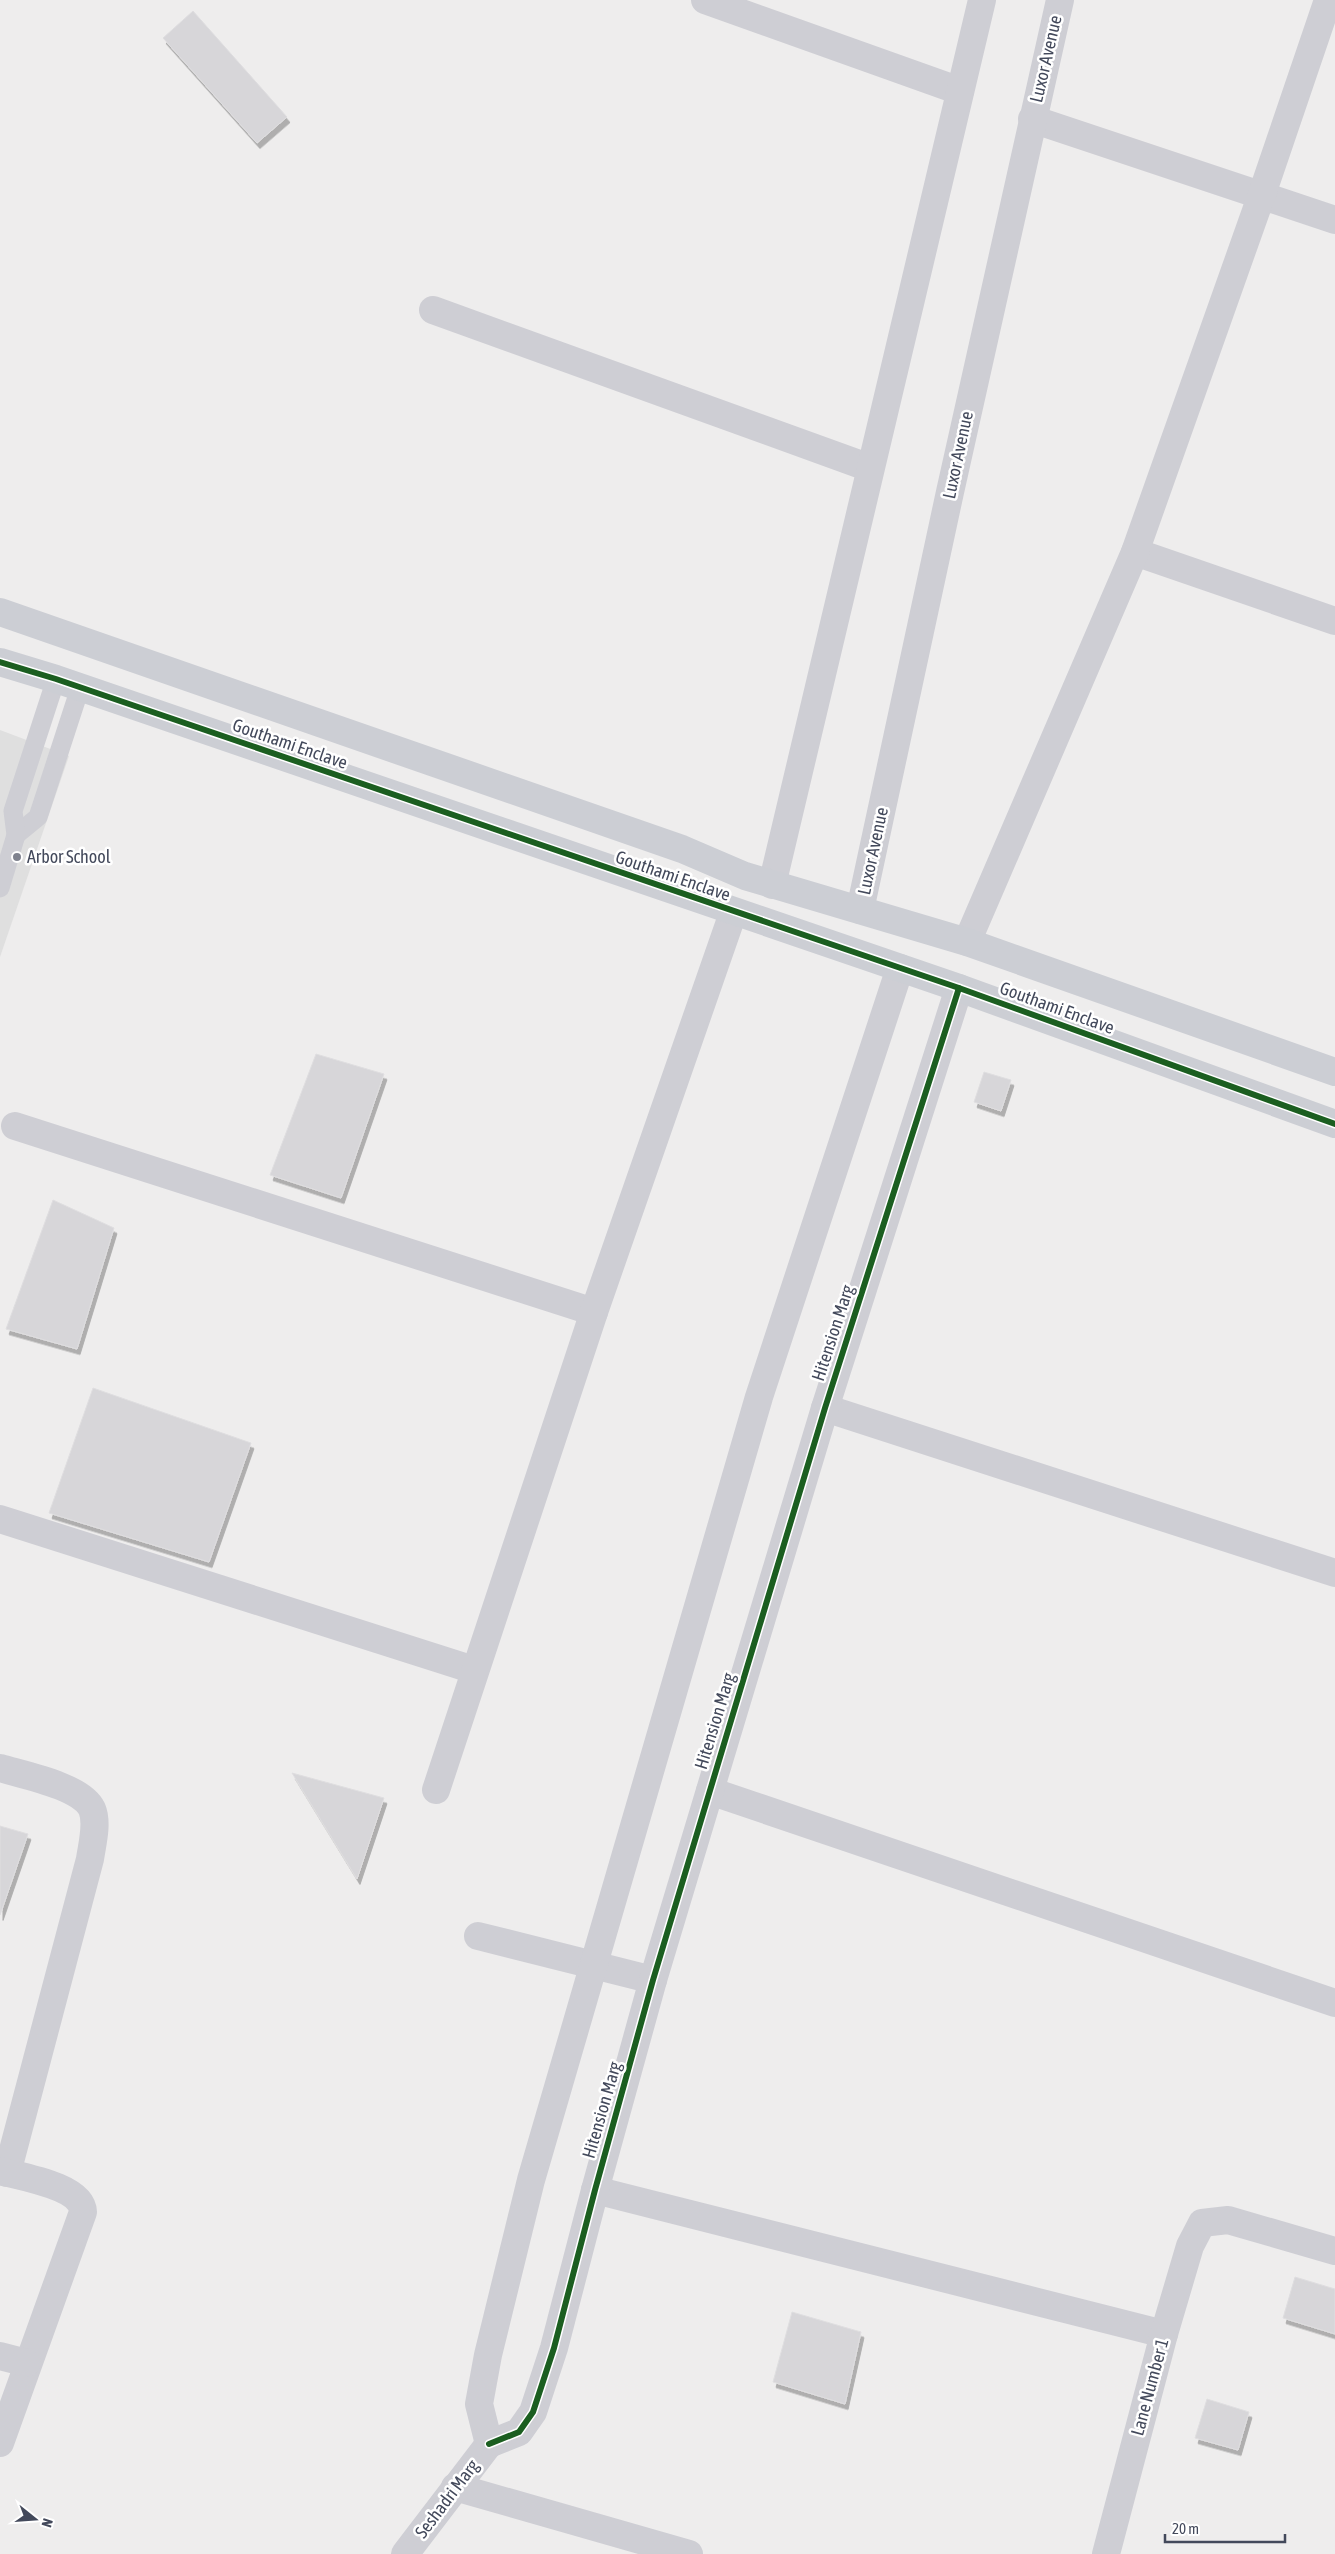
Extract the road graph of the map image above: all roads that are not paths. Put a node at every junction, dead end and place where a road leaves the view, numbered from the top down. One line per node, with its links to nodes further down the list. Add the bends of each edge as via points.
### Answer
1 (705, 0): 5 (street)
2 (982, 0): 5 (street)
3 (1060, 0): 6 (street, Luxor Avenue)
4 (1328, 0): 7 (street)
5 (960, 91): 10 (street)
6 (1032, 119): 7 (street); 19 (street, Luxor Avenue)
7 (1262, 194): 8 (street); 11 (street)
8 (1335, 220)
9 (433, 310): 10 (street)
10 (870, 468): 17 (street)
11 (1135, 552): 13 (street); 21 (street)
12 (0, 612): 17 (street, Gouthami Enclave, via 682,849)
13 (1335, 621)
14 (0, 662): 15 (street, Gouthami Enclave)
15 (68, 683): 16 (lane, via 13,810); 16 (lane, via 38,817); 20 (street, Gouthami Enclave)
16 (16, 835): 18 (lane)
17 (772, 885): 19 (street, Gouthami Enclave)
18 (0, 888)
19 (860, 910): 21 (street, Gouthami Enclave)
20 (733, 913): 22 (street, Gouthami Enclave); 27 (street)
21 (966, 942): 24 (street, Gouthami Enclave)
22 (900, 968): 23 (street, Gouthami Enclave); 36 (street, via 759,1397)
23 (959, 988): 25 (street, Gouthami Enclave); 28 (street, Hitension Marg)
24 (1335, 1072)
25 (1335, 1124)
26 (15, 1126): 27 (street)
27 (594, 1312): 31 (street)
28 (825, 1408): 30 (street); 34 (street, Hitension Marg)
29 (0, 1520): 31 (street)
30 (1335, 1574)
31 (474, 1670): 33 (street)
32 (0, 1768): 39 (street, via 79,1796 92,1809 94,1832 90,1859)
33 (436, 1790)
34 (710, 1791): 37 (street, Hitension Marg); 38 (street)
35 (478, 1936): 36 (street)
36 (592, 1965): 37 (street); 46 (street, via 531,2180 488,2355 479,2404)
37 (654, 1980): 40 (street, Hitension Marg)
38 (1335, 2003)
39 (3, 2172): 44 (street, via 69,2191 83,2206 82,2218)
40 (595, 2190): 42 (street); 46 (street, Hitension Marg, via 554,2348 533,2412 519,2432)
41 (1335, 2252): 42 (street, Lane Number 1, via 1228,2220 1202,2223 1190,2246)
42 (1164, 2334): 50 (street, Lane Number 1)
43 (0, 2356): 44 (street)
44 (27, 2364): 45 (street)
45 (0, 2444)
46 (489, 2444): 47 (street, Seshadri Marg)
47 (455, 2487): 48 (street, Seshadri Marg); 49 (street)
48 (405, 2554)
49 (689, 2554)
50 (1106, 2554)

